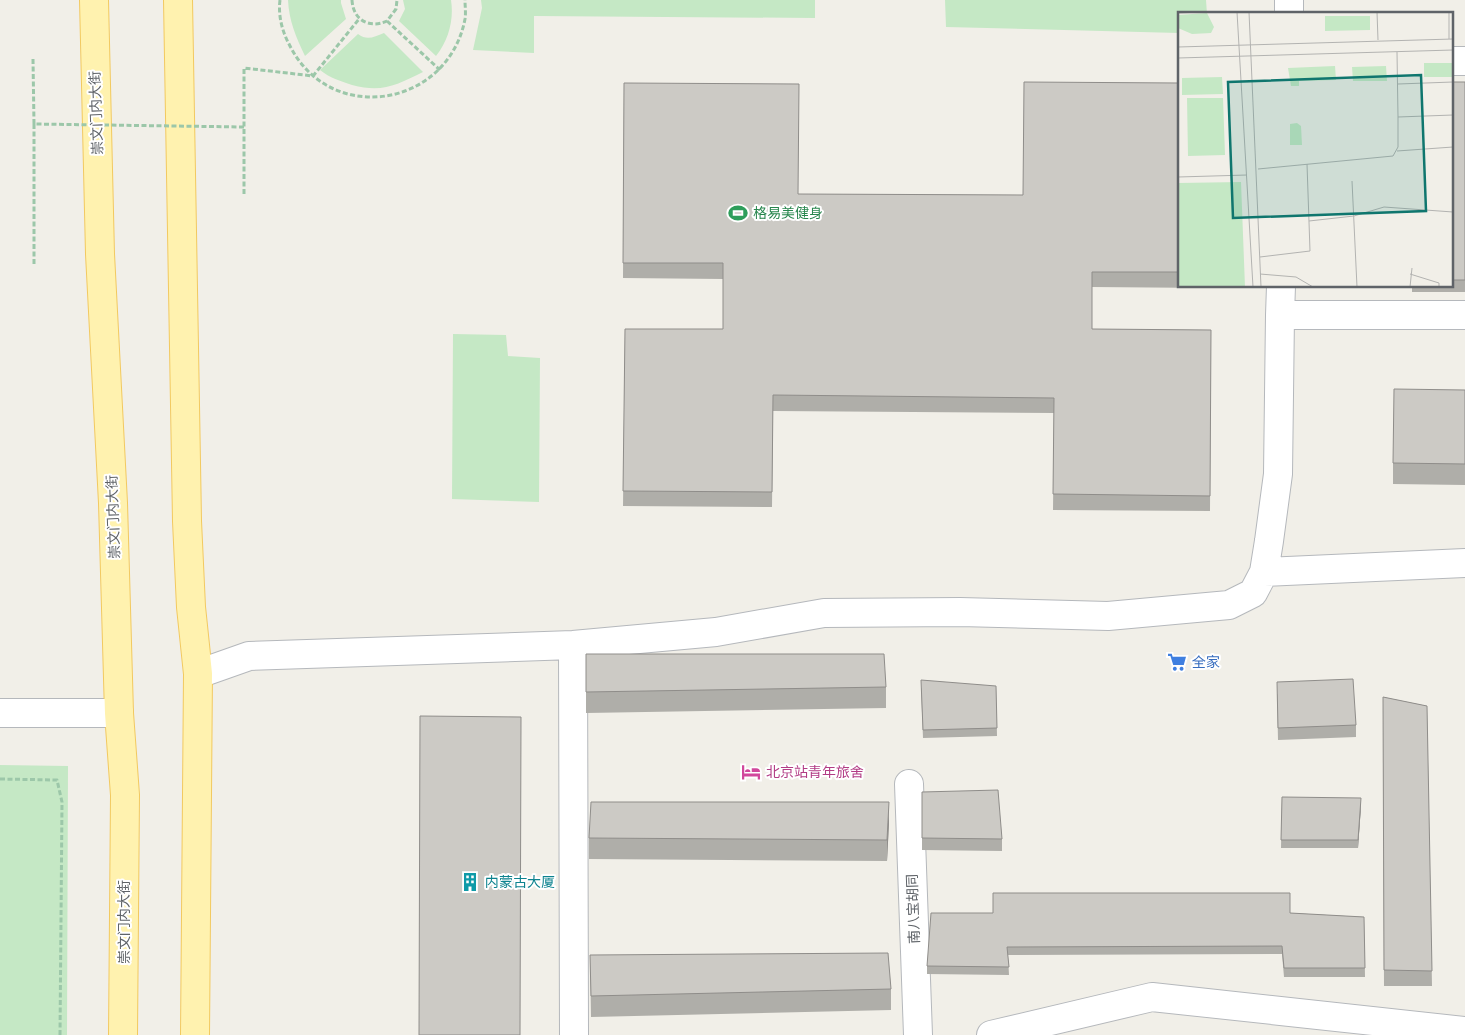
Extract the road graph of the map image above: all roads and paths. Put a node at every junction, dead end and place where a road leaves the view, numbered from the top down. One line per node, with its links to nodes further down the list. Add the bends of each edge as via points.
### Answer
1 (94, 0): 26 (main road, 崇文门内大街, via 100,244 113,502)
2 (178, 0): 24 (main road, via 187,521)
3 (280, 0): 13 (path, via 284,34 295,57)
4 (352, 0): 7 (path)
5 (397, 0): 8 (path, via 396,9)
6 (465, 0): 12 (path, via 466,18 457,46)
7 (359, 19): 8 (path, via 373,25); 13 (path)
8 (388, 21): 12 (path)
9 (33, 59): 14 (path, bridge)
10 (1452, 61): 11 (street)
11 (1465, 61)
12 (440, 70): 13 (path, via 417,87 391,96 363,98 336,91)
13 (312, 76): 15 (path, via 244,68)
14 (34, 124): 15 (path, bridge); 17 (path)
15 (244, 126): 16 (path)
16 (244, 194)
17 (34, 264)
18 (1282, 288): 19 (street)
19 (1280, 315): 20 (street); 22 (street, via 1278,474)
20 (1465, 315)
21 (1465, 563): 22 (street)
22 (1264, 572): 23 (street, via 1253,592 1229,605 1108,616 824,613 716,632)
23 (573, 646): 24 (street, via 249,656); 33 (street)
24 (198, 674): 32 (main road)
25 (0, 713): 26 (street)
26 (119, 713): 31 (main road, 崇文门内大街, via 125,795)
27 (0, 779): 30 (path, via 57,780 62,802)
28 (909, 784): 34 (street, 南八宝胡同)
29 (1465, 1031): 35 (street, via 1152,996)
30 (60, 1035)
31 (123, 1035)
32 (196, 1035)
33 (574, 1035)
34 (918, 1035)
35 (991, 1035)

